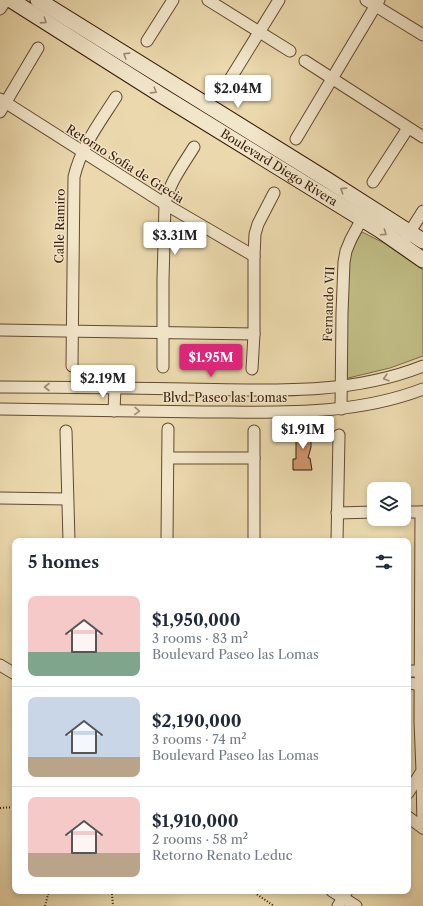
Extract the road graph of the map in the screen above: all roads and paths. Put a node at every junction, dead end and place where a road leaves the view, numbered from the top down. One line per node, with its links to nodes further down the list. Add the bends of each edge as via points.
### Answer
1 (6, 0): 9 (street)
2 (12, 0): 21 (street, Boulevard Diego Rivera, one-way to 21)
3 (38, 0): 19 (street, Boulevard Diego Rivera, one-way to 3)
4 (173, 0): 12 (street)
5 (208, 0): 10 (street)
6 (279, 0): 10 (street)
7 (366, 0): 8 (street)
8 (377, 3): 11 (street); 16 (street)
9 (0, 9)
10 (260, 32): 14 (street); 17 (street)
11 (423, 35)
12 (147, 42)
13 (38, 48): 20 (street)
14 (290, 52)
15 (305, 61): 16 (street)
16 (332, 78): 22 (street); 24 (street)
17 (224, 89)
18 (116, 97): 26 (street, Calle Ramiro)
19 (201, 101): 21 (street); 31 (street, Boulevard Diego Rivera, one-way to 19)
20 (2, 105): 26 (street, Retorno Sofia de Grecia)
21 (192, 114): 31 (street, Boulevard Diego Rivera)
22 (408, 128): 23 (street); 27 (street)
23 (423, 137)
24 (296, 139)
25 (194, 147): 29 (street, via 174,178)
26 (82, 153): 29 (street, Retorno Sofia de Grecia); 35 (street, Calle Ramiro, via 74,177)
27 (373, 182)
28 (274, 193): 33 (street, via 258,224)
29 (165, 204): 33 (street, Retorno Sofia de Grecia); 36 (street)
30 (423, 211): 32 (street)
31 (365, 213): 32 (street, Boulevard Diego Rivera); 42 (street, Fernando VII, via 351,238 344,262)
32 (416, 244)
33 (254, 256): 37 (street)
34 (0, 330): 35 (street)
35 (73, 331): 36 (street); 38 (street, Calle Ramiro)
36 (163, 332): 37 (street); 40 (street)
37 (254, 334): 41 (street)
38 (72, 366)
39 (423, 366): 42 (street, one-way to 42, via 381,380)
40 (163, 367)
41 (252, 369)
42 (341, 386): 44 (street, via 309,389); 47 (street, Fernando VII)
43 (0, 387): 44 (street, one-way to 43)
44 (115, 388): 48 (street)
45 (423, 389): 47 (street, Blvd. Paseo las Lomas, via 368,405)
46 (0, 409): 48 (street, Blvd. Paseo las Lomas)
47 (341, 409): 48 (street, Blvd. Paseo las Lomas, one-way to 47, via 240,412)
48 (114, 411)
49 (168, 429): 53 (street)
50 (66, 431): 56 (street)
51 (254, 432): 54 (street)
52 (339, 435): 60 (street)
53 (168, 458): 54 (street); 62 (street)
54 (254, 458): 63 (street)
55 (0, 498): 56 (street)
56 (67, 499): 61 (street)
57 (367, 512): 60 (street)
58 (411, 512): 59 (street)
59 (422, 512): 65 (street)
60 (337, 513): 64 (street)
61 (69, 538)
62 (167, 538)
63 (254, 538)
64 (337, 538)
65 (422, 602): 68 (street)
66 (0, 665): 69 (street)
67 (411, 671): 68 (street)
68 (422, 671): 71 (street)
69 (12, 672)
70 (411, 683): 71 (street)
71 (422, 685): 72 (street)
72 (422, 750): 73 (street)
73 (422, 771): 74 (street); 78 (street)
74 (411, 788)
75 (12, 807): 76 (path)
76 (0, 808)
77 (411, 819): 78 (street)
78 (423, 828)
79 (48, 894): 83 (path)
80 (112, 894): 84 (path)
81 (256, 894): 85 (path)
82 (342, 898): 86 (street)
83 (45, 906)
84 (113, 906)
85 (274, 906)
86 (356, 906)

